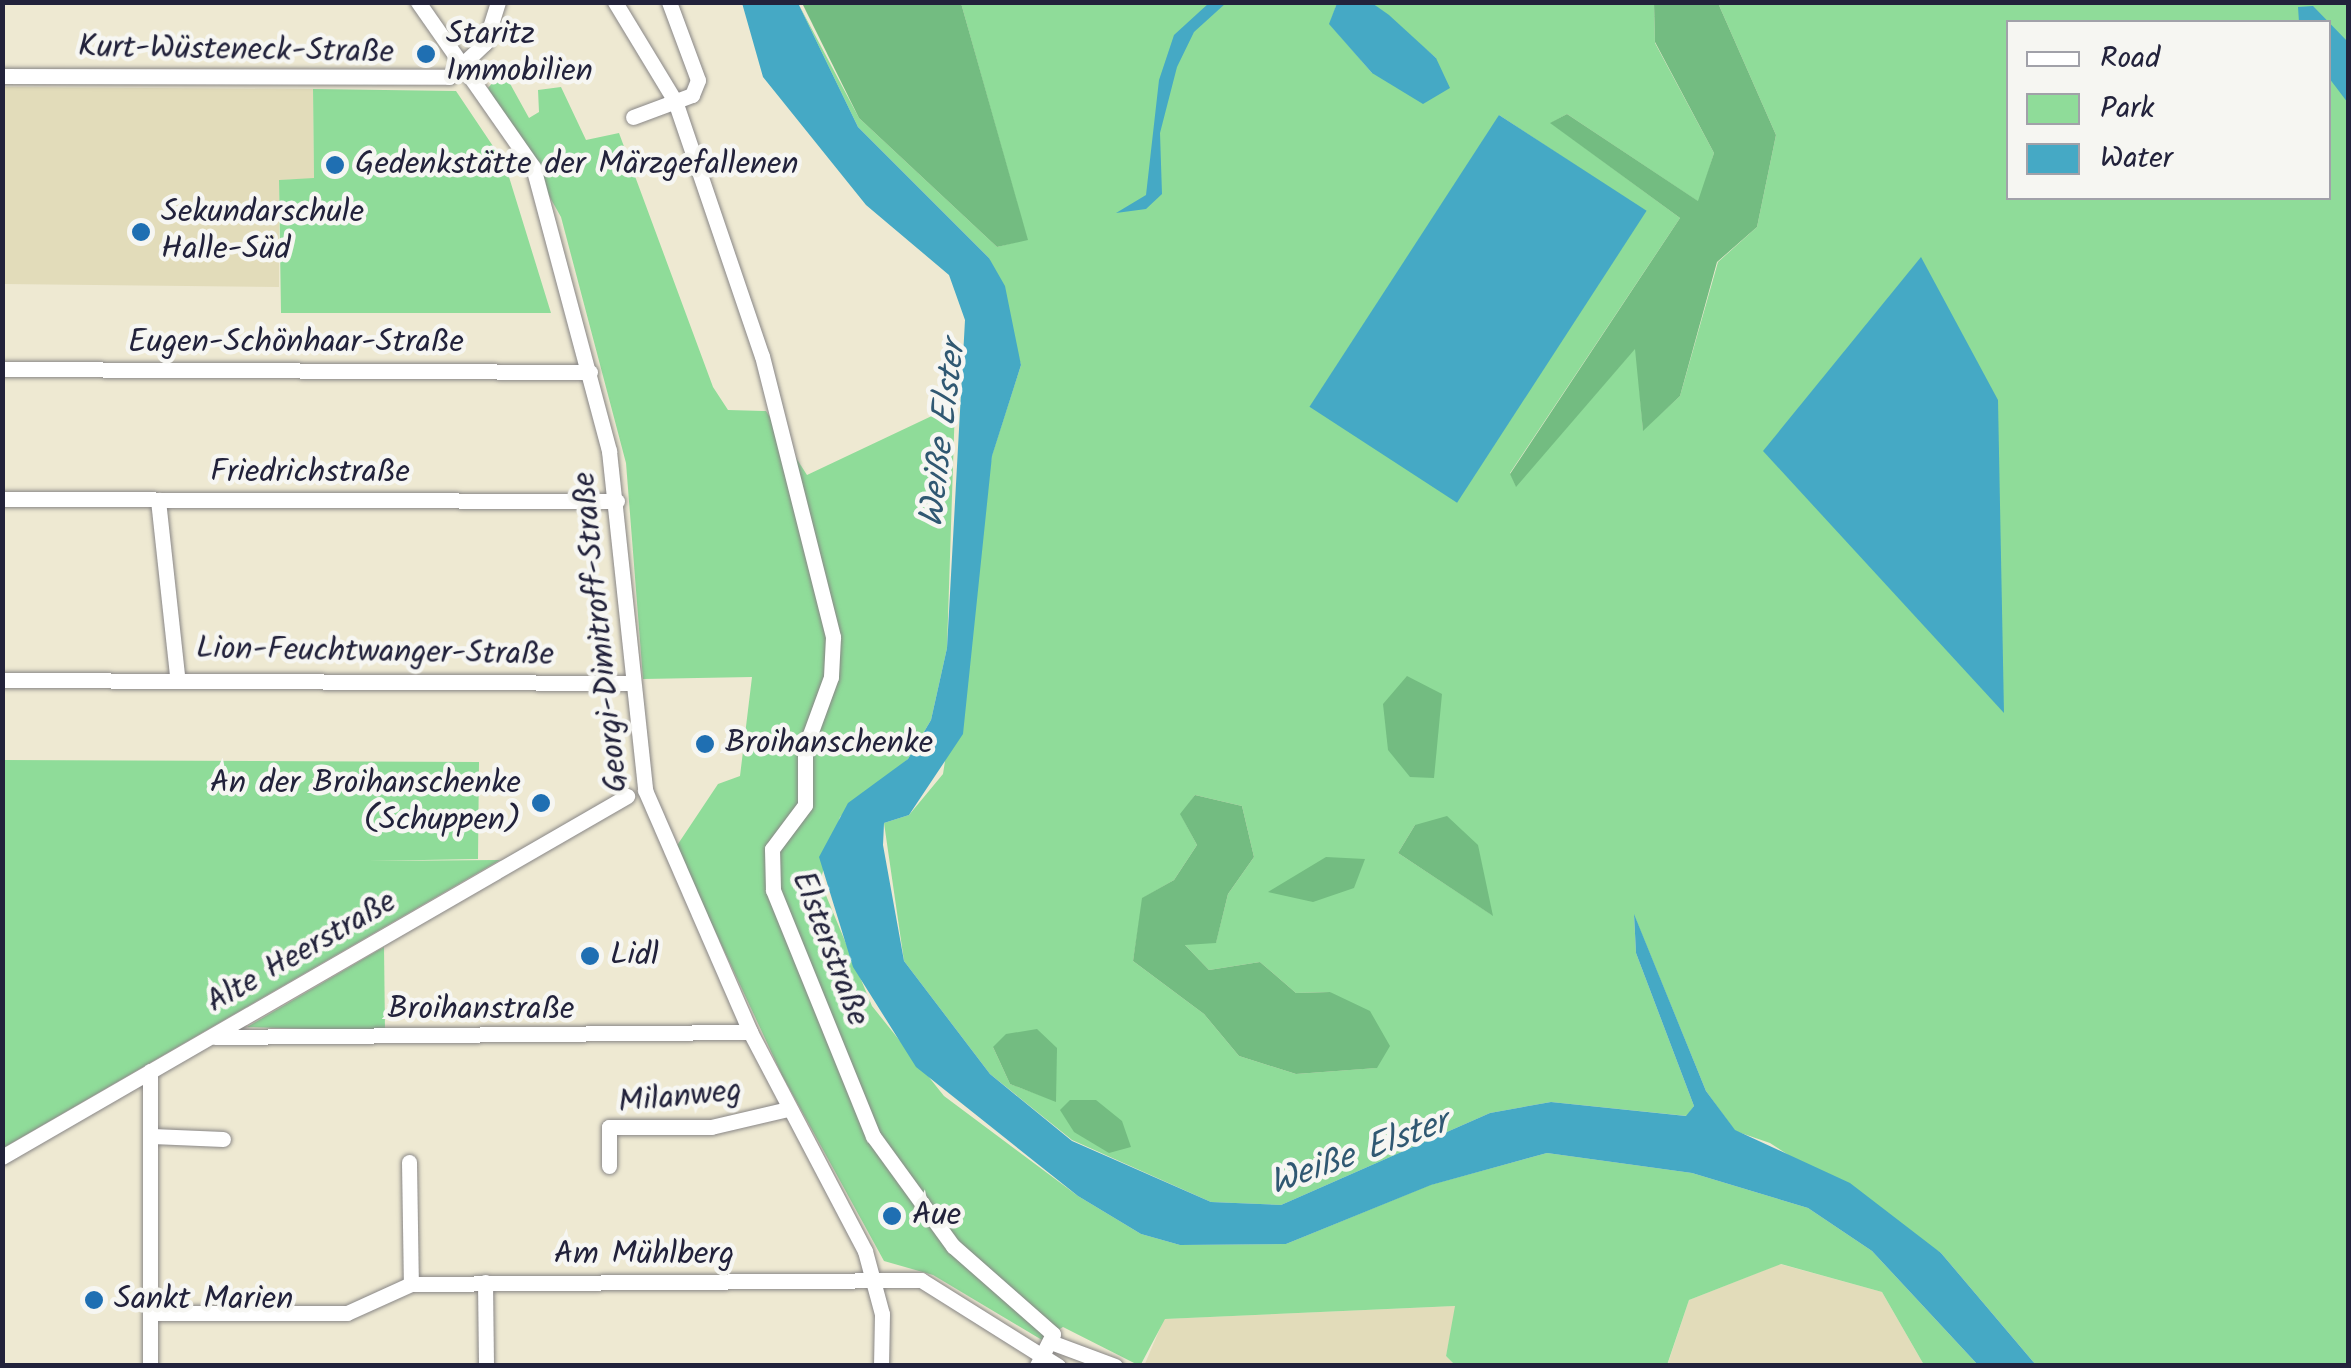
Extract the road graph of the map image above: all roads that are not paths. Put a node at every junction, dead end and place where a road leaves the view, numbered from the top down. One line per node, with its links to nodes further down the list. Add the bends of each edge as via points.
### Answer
1 (418, 2): 5 (street, Georgi-Dimitroff-Straße)
2 (498, 2): 5 (street, via 492,32)
3 (615, 2): 7 (street, Elsterstraße)
4 (669, 2): 7 (street, via 698,80)
5 (464, 65): 6 (street, Kurt-Wüsteneck-Straße, via 448,77 380,81); 10 (street, Georgi-Dimitroff-Straße, via 533,168)
6 (2, 76)
7 (675, 101): 8 (street); 31 (street, Elsterstraße, via 762,356 834,636 830,678 808,731 805,806 772,848 773,890 893,1172 953,1246 1027,1302)
8 (633, 117)
9 (2, 369): 10 (street, Eugen-Schönhaar-Straße)
10 (590, 372): 13 (street, Georgi-Dimitroff-Straße)
11 (2, 500): 12 (street, Friedrichstraße)
12 (158, 500): 13 (street, Friedrichstraße); 14 (street)
13 (618, 501): 16 (street, Georgi-Dimitroff-Straße)
14 (177, 676): 15 (street, Lion-Feuchtwanger-Straße); 16 (street, Lion-Feuchtwanger-Straße)
15 (2, 680)
16 (633, 683): 18 (street, Georgi-Dimitroff-Straße, via 657,828)
17 (628, 796): 19 (street, Alte Heerstraße)
18 (750, 1032): 19 (street, Broihanstraße); 21 (street, Georgi-Dimitroff-Straße)
19 (211, 1037): 20 (street, Alte Heerstraße)
20 (150, 1071): 22 (street); 24 (street, Alte Heerstraße)
21 (788, 1109): 26 (street, Milanweg, via 711,1127 609,1127); 28 (street, Georgi-Dimitroff-Straße)
22 (152, 1136): 23 (street); 30 (street)
23 (224, 1140)
24 (2, 1157)
25 (409, 1162): 29 (street)
26 (609, 1166)
27 (485, 1282): 28 (street, Am Mühlberg); 29 (street, Am Mühlberg); 33 (street)
28 (876, 1283): 31 (street, via 921,1280); 34 (street)
29 (410, 1284): 30 (street, Am Mühlberg, via 347,1313)
30 (151, 1313): 32 (street)
31 (1049, 1358): 35 (street)
32 (150, 1366)
33 (486, 1366)
34 (881, 1366)
35 (1115, 1366)

